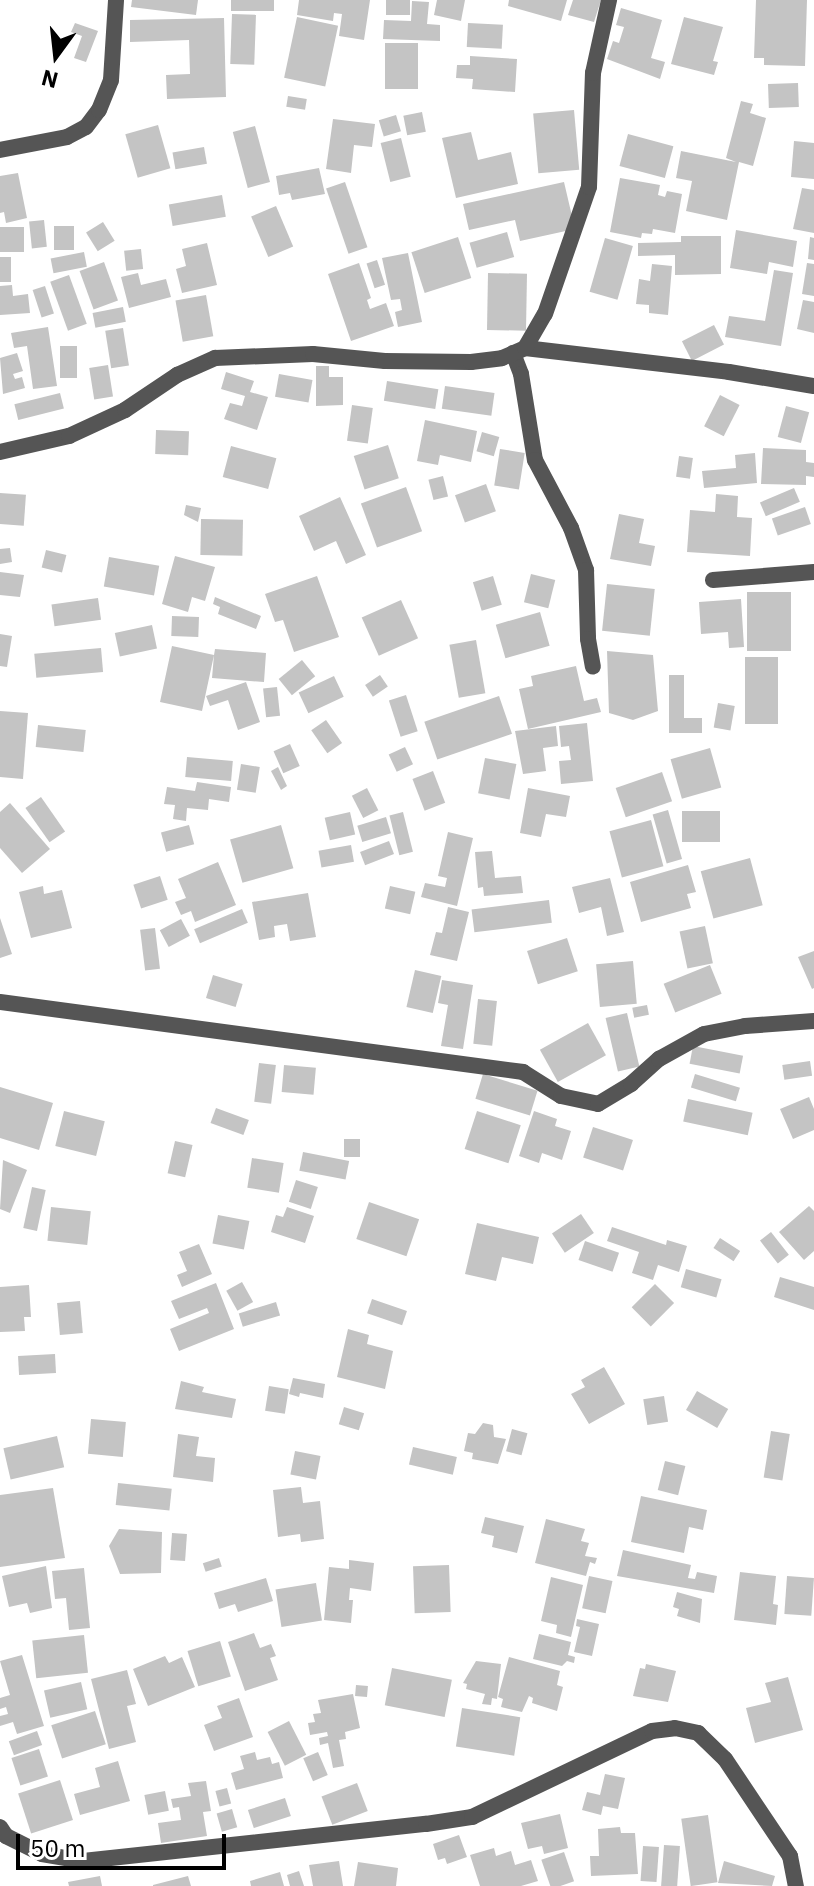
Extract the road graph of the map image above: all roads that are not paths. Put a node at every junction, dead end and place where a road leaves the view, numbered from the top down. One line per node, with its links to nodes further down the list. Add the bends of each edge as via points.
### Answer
1 (116, 0): 3 (street, via 111,80 86,127 67,137)
2 (609, 0): 4 (street, via 593,73 589,187 545,314)
3 (0, 150)
4 (519, 350): 5 (street); 6 (street, via 471,362 313,354 215,358 69,436); 9 (street, via 535,460 571,528 586,570)
5 (814, 386)
6 (0, 452)
7 (814, 572): 8 (street)
8 (713, 580)
9 (593, 667)
10 (0, 1002): 11 (street, via 523,1072 561,1096 598,1104 704,1034)
11 (814, 1021)
12 (2, 1833): 13 (street, via 42,1854 83,1861 472,1817 652,1731 675,1728 698,1733 725,1759 790,1856)
13 (796, 1886)

